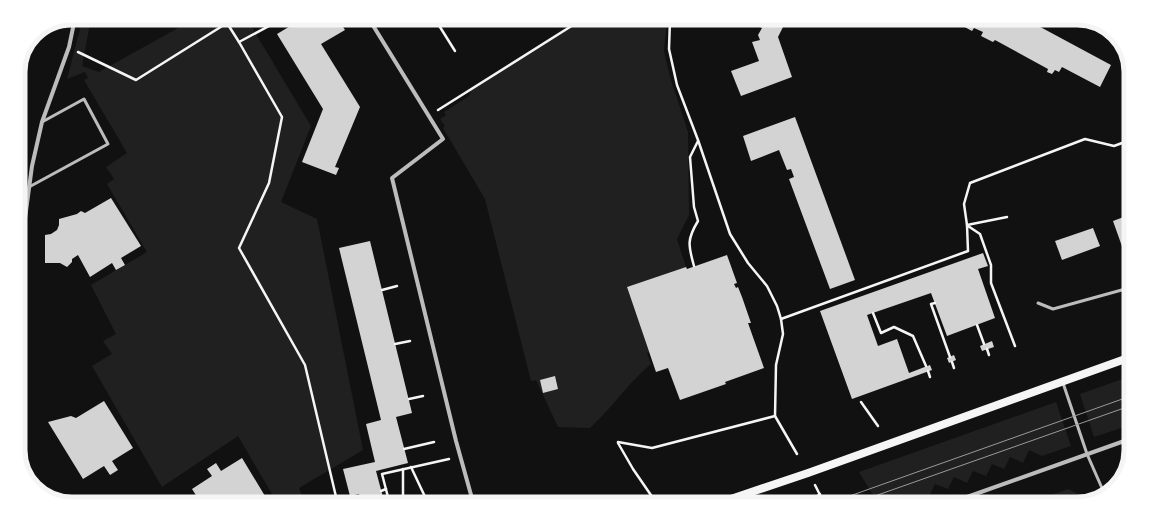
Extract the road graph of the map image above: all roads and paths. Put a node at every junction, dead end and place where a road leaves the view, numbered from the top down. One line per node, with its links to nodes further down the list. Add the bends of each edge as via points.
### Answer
1 (74, 25): 10 (street)
2 (224, 25): 10 (path, via 136,80)
3 (228, 25): 9 (path)
4 (271, 25): 9 (path)
5 (374, 25): 12 (street)
6 (438, 25): 11 (path)
7 (573, 25): 12 (path)
8 (670, 25): 14 (path, via 669,50 677,85)
9 (239, 42): 61 (path, via 282,117 269,183 239,248 305,366)
10 (69, 47): 13 (street)
11 (455, 51)
12 (429, 116): 53 (street, via 443,139 392,178)
13 (42, 122): 16 (street); 16 (lane, via 84,99 108,144)
14 (698, 140): 20 (path, via 690,157 694,207 698,221 689,236 689,250); 27 (path, via 730,234 766,286)
15 (1124, 142): 19 (path, via 1114,146 1085,140 970,183 964,204)
16 (29, 187): 18 (street)
17 (1007, 217): 19 (path)
18 (25, 218)
19 (967, 225): 27 (path, via 968,251); 32 (path, via 980,234 991,265 991,283)
20 (694, 266)
21 (397, 286): 23 (path)
22 (1124, 289): 25 (lane, via 1053,309)
23 (382, 290)
24 (935, 303): 35 (path, via 931,304)
25 (1038, 303)
26 (873, 313): 38 (path, via 881,333 894,327 913,336)
27 (781, 319): 46 (path, via 783,334 776,365)
28 (977, 325): 31 (path)
29 (410, 341): 30 (path)
30 (395, 344)
31 (984, 344)
32 (1015, 346)
33 (986, 349): 34 (path)
34 (989, 355)
35 (950, 357)
36 (1124, 359): 42 (main road)
37 (952, 362): 39 (path)
38 (926, 366)
39 (954, 368)
40 (928, 371): 41 (path)
41 (930, 377)
42 (1062, 382): 52 (lane); 67 (main road)
43 (423, 396): 44 (path)
44 (409, 400)
45 (861, 402): 47 (path)
46 (775, 416): 51 (path); 66 (path, via 652,448 618,442)
47 (878, 426)
48 (1124, 441): 52 (street)
49 (434, 442): 50 (path)
50 (404, 449)
51 (797, 454)
52 (1086, 454): 58 (lane); 70 (street)
53 (460, 457): 54 (path); 65 (street)
54 (411, 467): 55 (path); 64 (path)
55 (403, 469): 57 (path, via 382,474); 63 (path)
56 (815, 485): 60 (path)
57 (386, 489): 59 (path); 62 (path)
58 (1102, 489)
59 (381, 491)
60 (820, 494): 68 (path); 69 (path)
61 (335, 497)
62 (388, 497)
63 (403, 497)
64 (425, 497)
65 (472, 497)
66 (652, 497)
67 (734, 497)
68 (816, 497)
69 (821, 497)
70 (969, 497)

